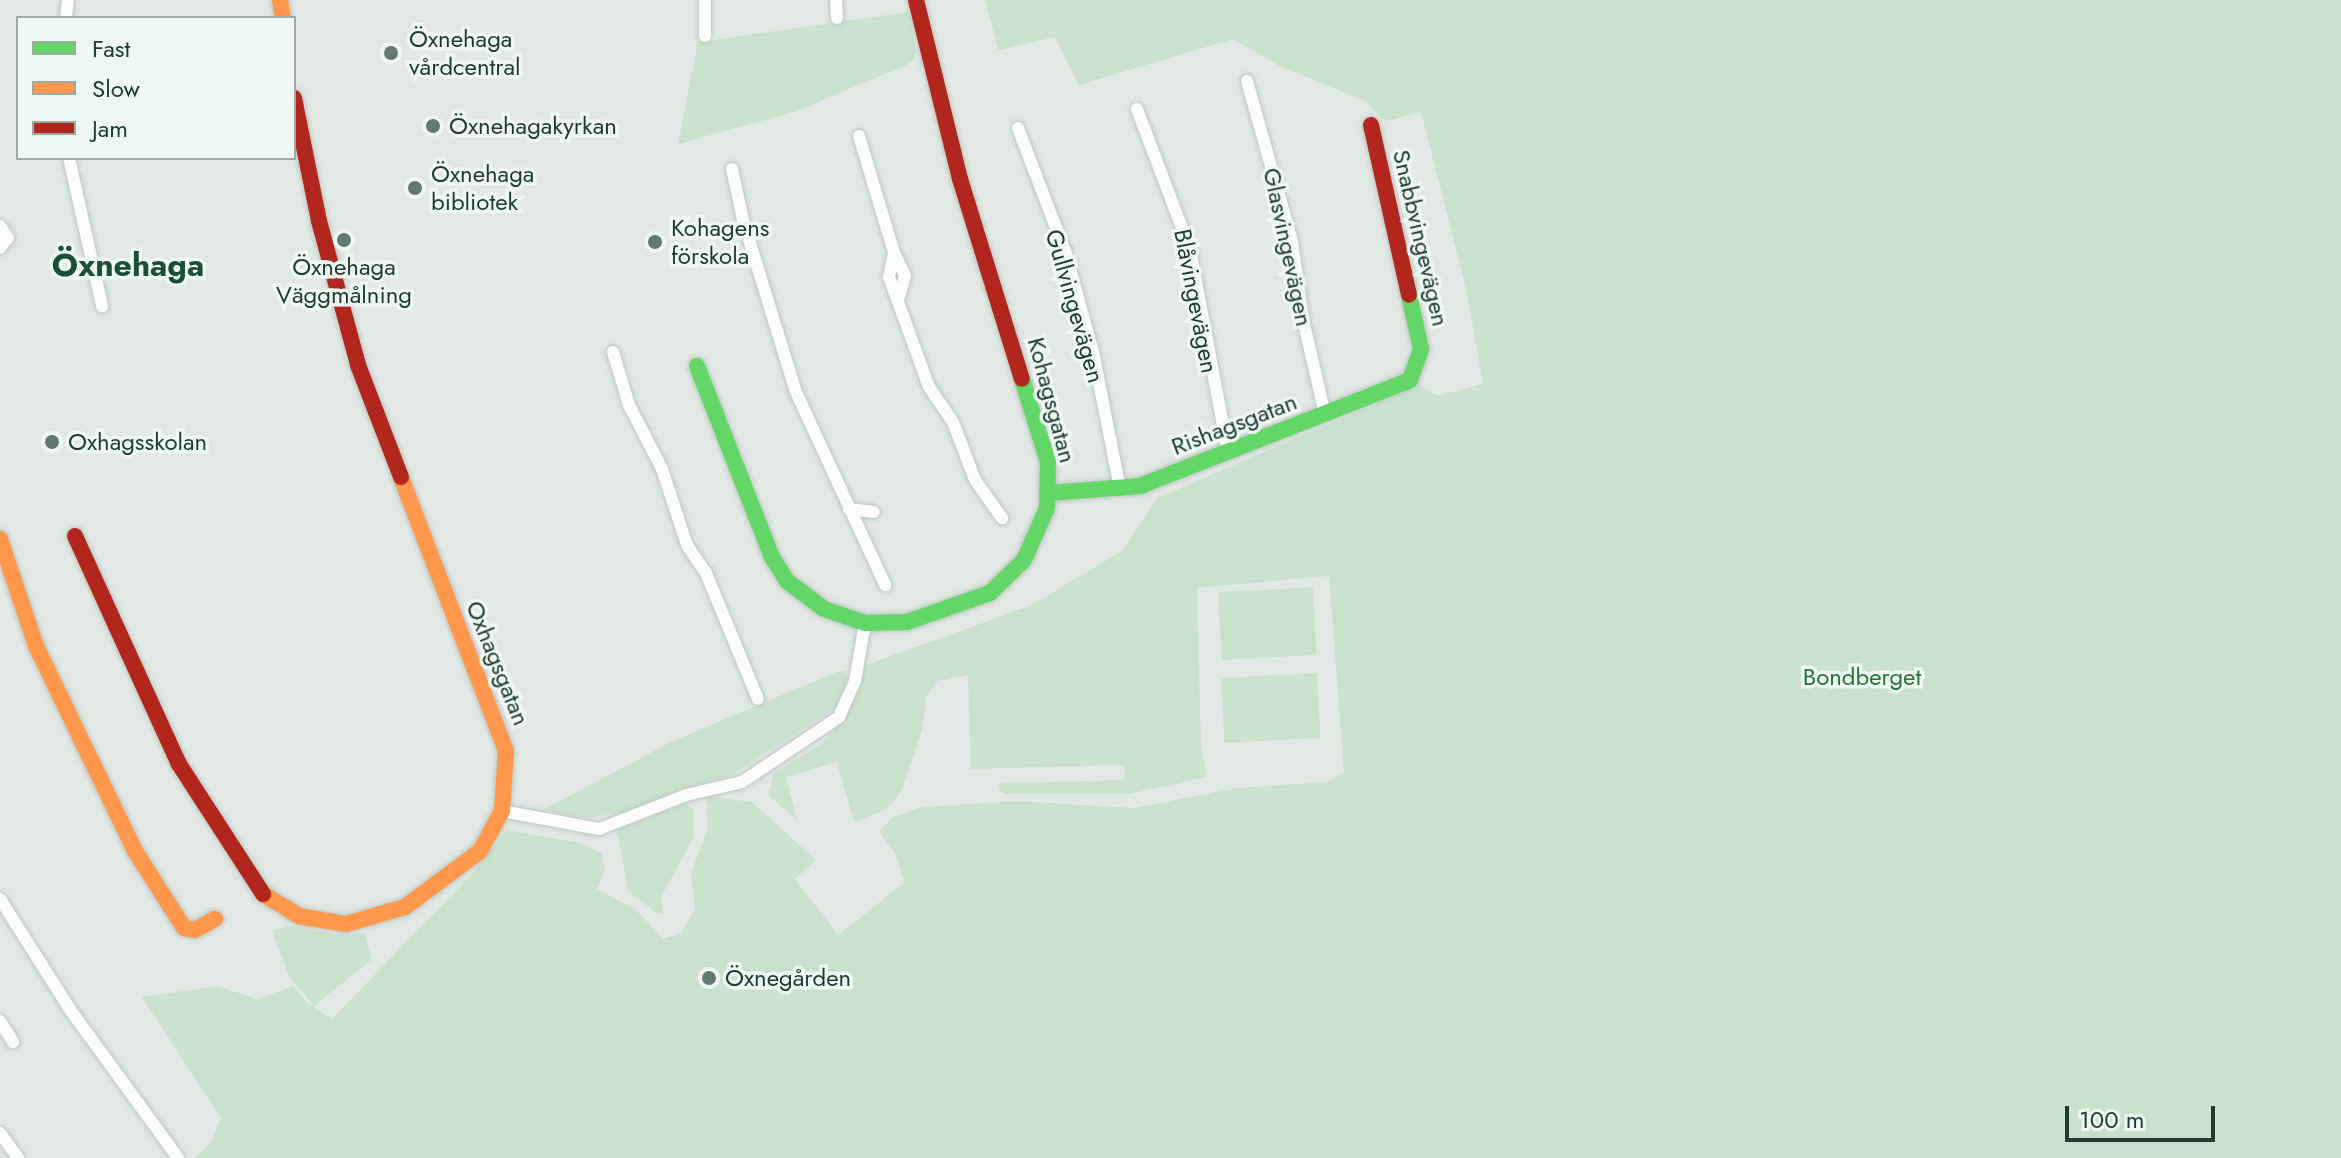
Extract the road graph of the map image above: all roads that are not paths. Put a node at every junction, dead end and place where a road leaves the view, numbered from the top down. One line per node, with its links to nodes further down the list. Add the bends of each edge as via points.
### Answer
1 (705, 0): 5 (street)
2 (836, 0): 4 (street)
3 (916, 0): 23 (street, Kohagsgatan, via 960,179 1048,462)
4 (837, 18)
5 (705, 36)
6 (1247, 81): 20 (street, Glasvingevägen, via 1292,241)
7 (296, 108): 32 (street, Oxhagsgatan, via 358,365 501,730 506,751)
8 (1137, 109): 21 (street, Blåvingevägen, via 1190,249)
9 (1371, 125): 18 (street, Snabbvingevägen, via 1409,279)
10 (1018, 128): 22 (street, Gullvingevägen, via 1066,254 1093,352)
11 (859, 136): 26 (street, via 894,253 888,267 929,387 953,422 975,480)
12 (69, 160): 16 (street)
13 (732, 169): 24 (street, via 796,392)
14 (0, 226): 15 (street, via 8,238)
15 (0, 248)
16 (102, 306)
17 (613, 352): 31 (street, via 629,405 662,469 687,545 706,573)
18 (1421, 362): 20 (street, Rishagsgatan, via 1403,384)
19 (697, 366): 30 (street, Kohagsgatan, via 772,557 804,596)
20 (1325, 414): 21 (street, Rishagsgatan)
21 (1228, 452): 22 (street, Rishagsgatan, via 1140,486)
22 (1120, 488): 23 (street, Rishagsgatan)
23 (1049, 493): 30 (street, Kohagsgatan, via 1039,533 1024,560 990,593 907,622)
24 (849, 509): 25 (street); 29 (street)
25 (874, 512)
26 (1002, 518)
27 (75, 536): 32 (street, Oxhagsgatan, via 187,778 240,870 277,905 320,922 346,924 383,917 464,868 494,832)
28 (0, 539): 34 (street, via 36,646 126,836 184,928 195,930)
29 (885, 585)
30 (865, 623): 32 (street, via 855,681 839,717 742,782 686,795 599,829)
31 (758, 699)
32 (502, 811)
33 (0, 899): 39 (street, via 71,1011)
34 (215, 919)
35 (0, 1021): 36 (street)
36 (13, 1042)
37 (0, 1133): 38 (street)
38 (18, 1158)
39 (178, 1158)

